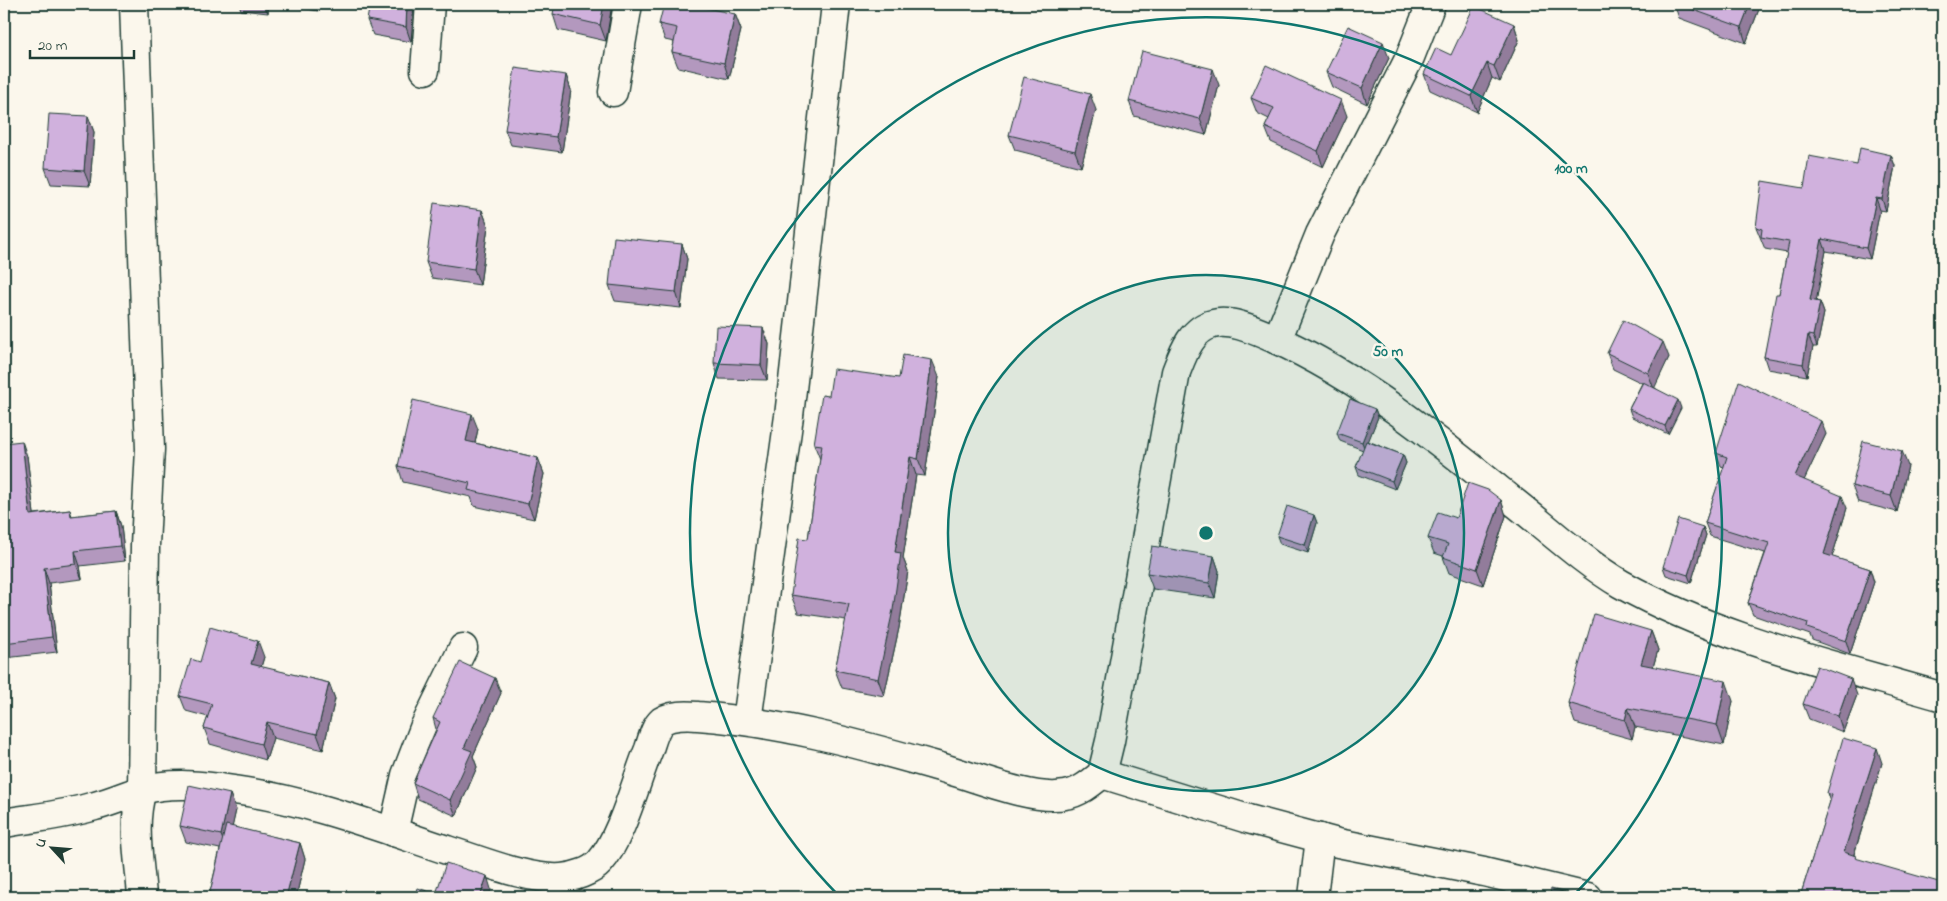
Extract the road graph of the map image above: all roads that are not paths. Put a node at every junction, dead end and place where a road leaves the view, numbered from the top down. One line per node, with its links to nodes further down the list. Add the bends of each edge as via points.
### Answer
1 (134, 4): 13 (street, via 150,449 145,545)
2 (430, 4): 6 (street)
3 (628, 4): 7 (street)
4 (836, 4): 11 (street, via 789,416)
5 (1431, 4): 8 (street, via 1410,57 1320,234)
6 (425, 70)
7 (613, 92)
8 (1277, 340): 10 (street, via 1344,376 1441,443 1620,583 1720,629 1790,653); 12 (street, via 1250,328 1212,324 1196,334 1185,348 1176,372 1163,438 1144,562)
9 (463, 648): 15 (street, via 412,759)
10 (1943, 697)
11 (747, 721): 12 (street, via 820,735 1040,795 1065,795 1085,787); 15 (street, via 694,716 669,718 659,723 632,798 606,852 598,864 585,872 560,878 531,874)
12 (1102, 774): 16 (street)
13 (142, 790): 14 (street, via 94,807); 15 (street, via 196,786 236,790 340,815); 17 (street, via 136,825)
14 (4, 823)
15 (393, 832)
16 (1320, 838): 18 (street); 19 (street)
17 (142, 897)
18 (1313, 897)
19 (1588, 897)

